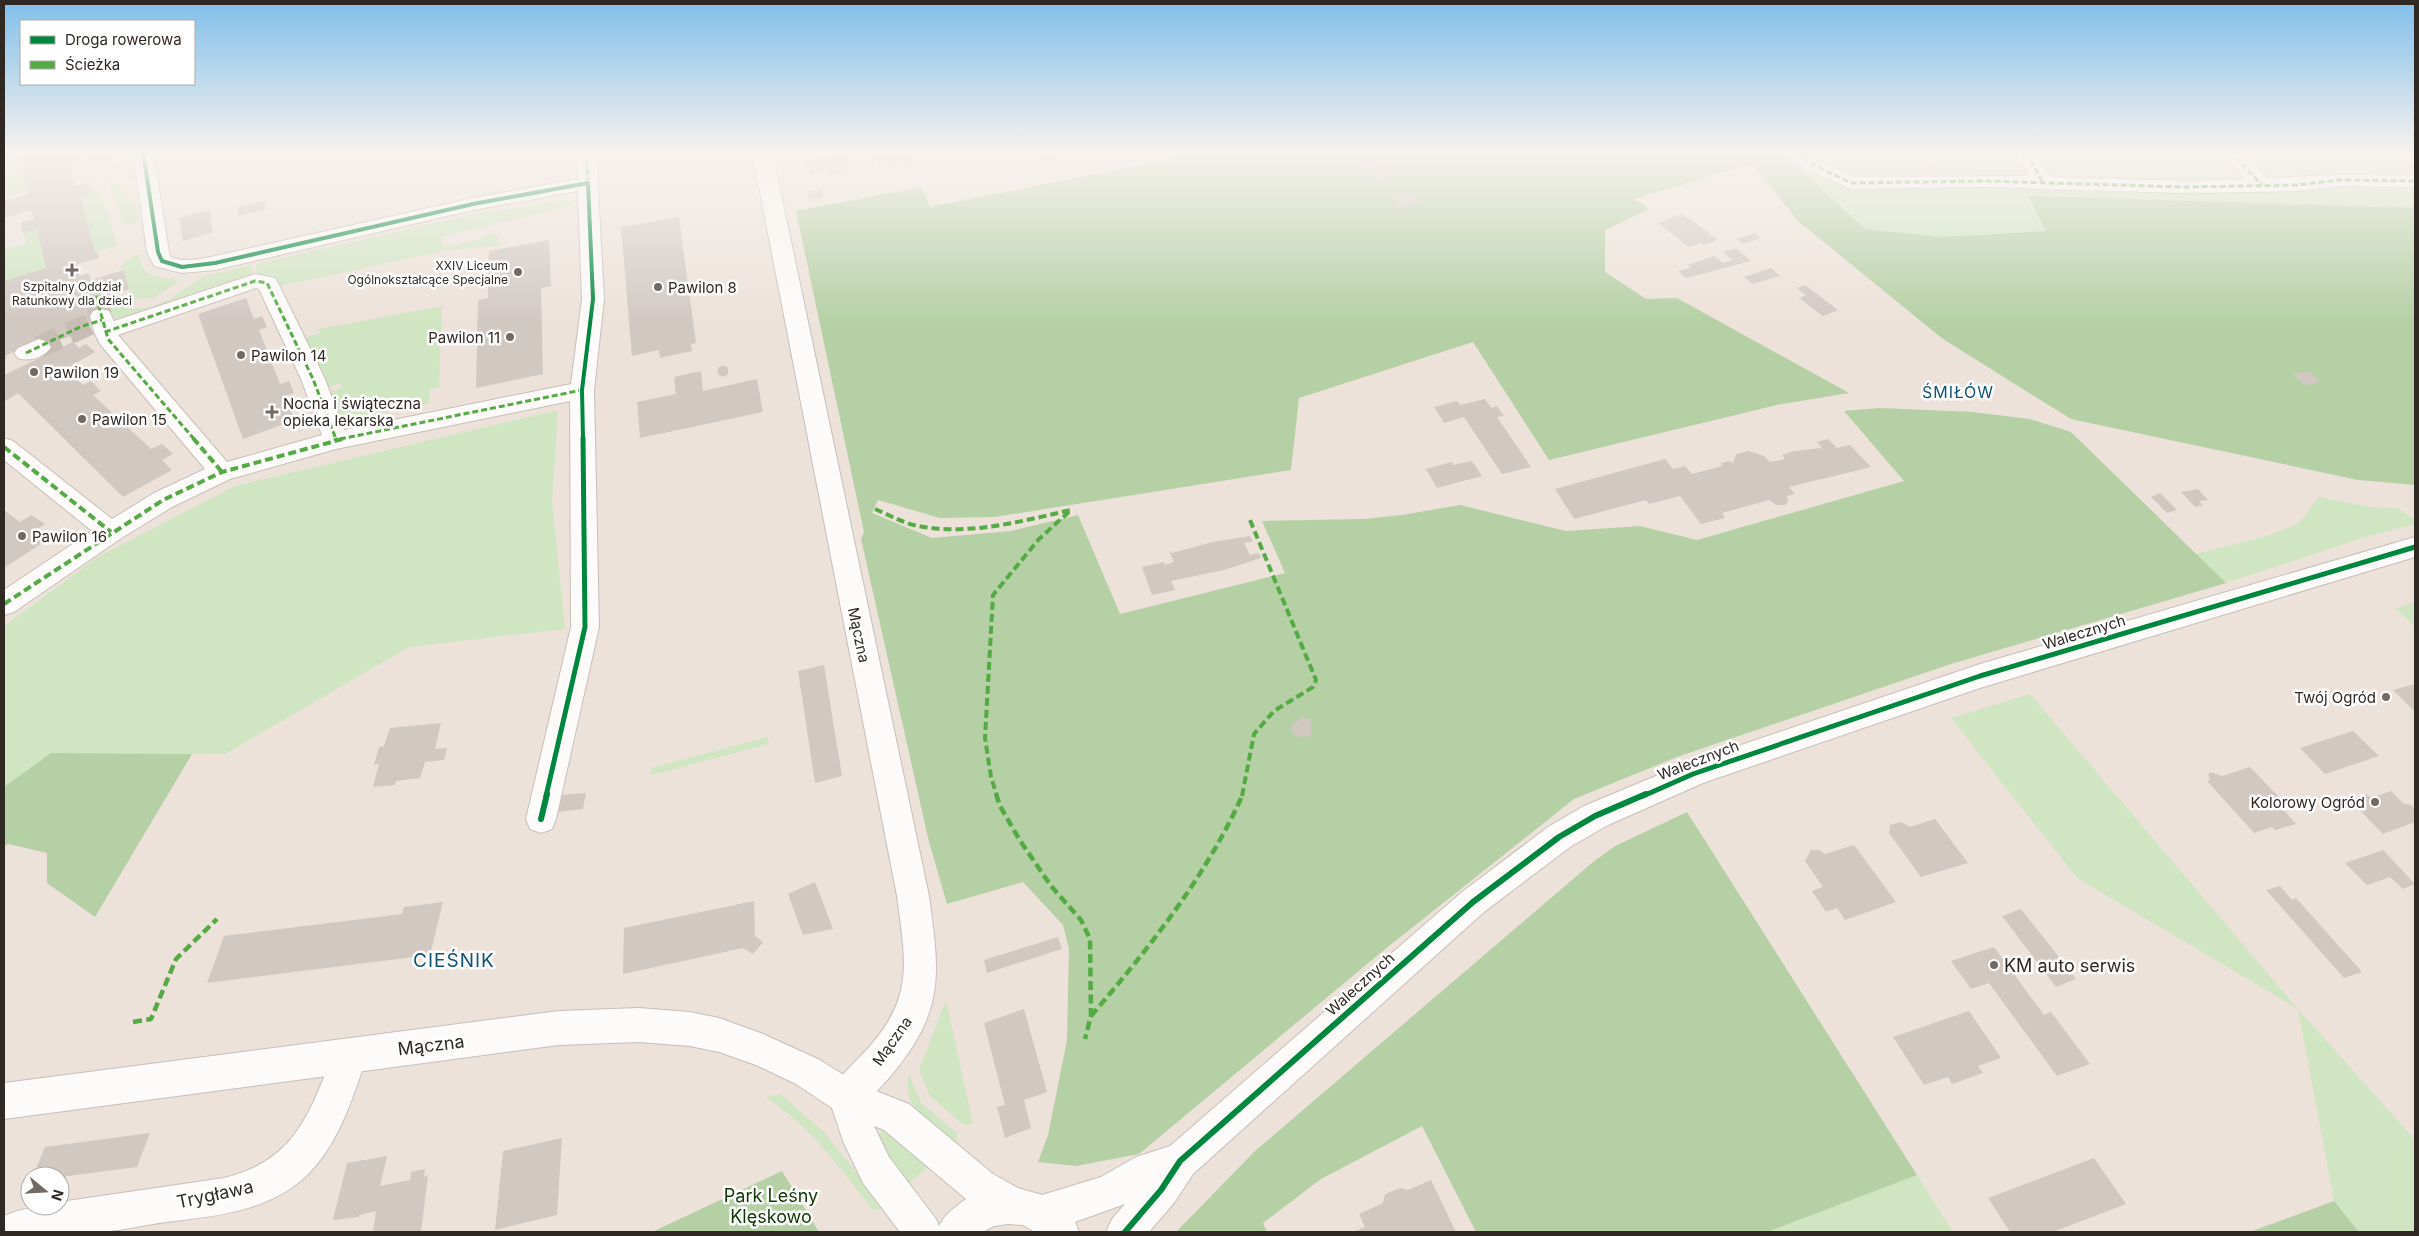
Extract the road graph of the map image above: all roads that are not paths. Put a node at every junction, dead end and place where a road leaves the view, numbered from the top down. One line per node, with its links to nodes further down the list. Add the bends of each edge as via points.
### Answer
1 (152, 209): 2 (street, via 158,252 162,261 173,267 206,265)
2 (453, 209)
3 (589, 209): 5 (street, via 593,298)
4 (772, 209): 14 (street, Mączna, via 919,938 921,973 915,1007 884,1057)
5 (582, 390): 6 (street); 12 (street, via 585,627)
6 (336, 440): 8 (street); 8 (street, via 313,379 268,283 255,282 100,323 114,347)
7 (4, 447): 9 (street)
8 (222, 472): 9 (street, via 163,500)
9 (111, 532): 11 (street)
10 (2415, 547): 16 (street, Walecznych, via 1980,676 1805,733 1693,774 1595,816 1559,837 1473,902)
11 (4, 604)
12 (540, 819)
13 (350, 1055): 14 (street, Mączna, via 559,1028 665,1027 719,1035 763,1051 808,1072); 15 (street, Mączna); 18 (street, Trygława, via 333,1104 310,1144 291,1165 270,1180 249,1190 214,1198 50,1221)
14 (846, 1098): 17 (street, Mączna, via 896,1116 980,1187); 19 (street, via 876,1170)
15 (4, 1101)
16 (1180, 1162): 17 (street, Walecznych, via 1149,1170 1125,1185); 21 (street, Walecznych)
17 (1038, 1217): 20 (street, Walecznych, via 993,1207 976,1215)
18 (10, 1232)
19 (923, 1232)
20 (956, 1232)
21 (1126, 1232)

